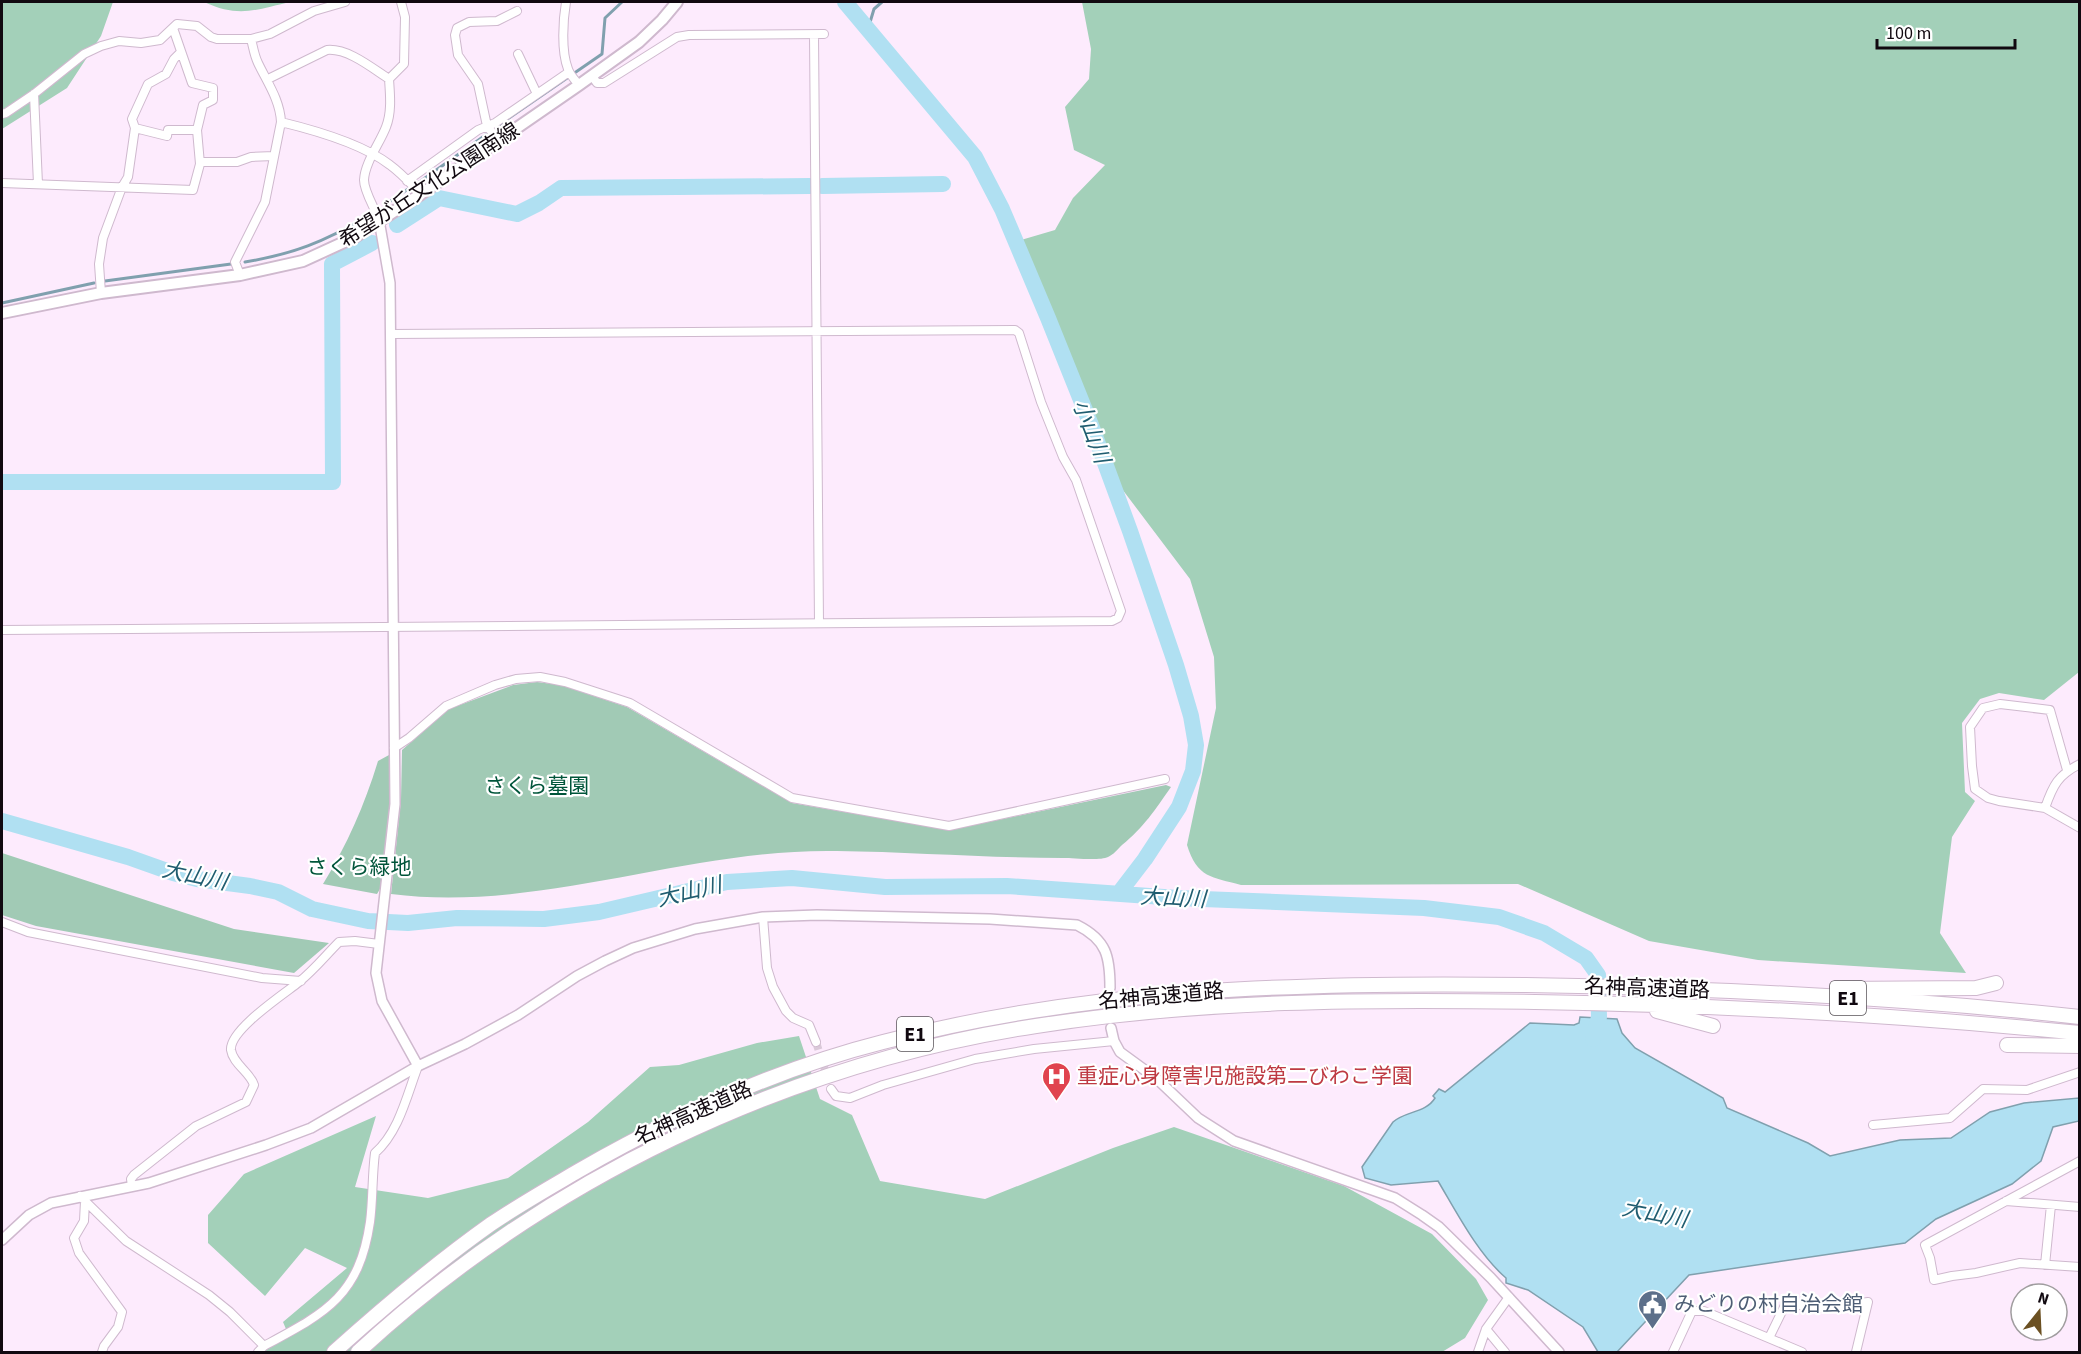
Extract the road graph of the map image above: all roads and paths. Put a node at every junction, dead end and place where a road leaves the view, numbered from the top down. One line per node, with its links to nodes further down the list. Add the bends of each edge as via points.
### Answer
1 (345, 2): 9 (street)
2 (401, 2): 15 (street, via 405,17 405,64)
3 (566, 2): 12 (street, via 564,39)
4 (677, 2): 13 (main road, 希望が丘文化公園南線, via 639,42)
5 (517, 11): 21 (street, via 497,21 469,22 457,28 454,35 458,55 478,84)
6 (173, 28): 9 (street, via 177,24 197,26 217,39); 10 (street); 17 (street, via 160,40 141,44 119,40 101,45)
7 (824, 34): 8 (street)
8 (814, 35): 13 (street, via 678,37 603,83 597,83); 37 (street)
9 (251, 39): 14 (street, via 257,61)
10 (181, 52): 22 (street, via 166,74 148,84 132,119); 23 (street, via 192,83 213,88 213,100 202,105)
11 (518, 54): 18 (street)
12 (569, 72): 16 (street); 18 (street)
13 (591, 76): 16 (main road, 希望が丘文化公園南線)
14 (268, 79): 15 (street, via 334,50); 20 (street)
15 (389, 79): 25 (street, via 388,124)
16 (579, 84): 24 (main road, 希望が丘文化公園南線)
17 (34, 94): 19 (street); 30 (street)
18 (537, 94): 21 (street)
19 (2, 114)
20 (281, 122): 25 (street, via 311,129); 26 (street)
21 (487, 126): 24 (street); 28 (street)
22 (135, 128): 23 (street, via 167,136 168,130); 31 (street, via 128,177)
23 (197, 130): 27 (street)
24 (498, 140): 32 (main road, 希望が丘文化公園南線)
25 (374, 155): 28 (street); 33 (street, via 364,180)
26 (274, 156): 27 (street); 34 (street, via 265,202 235,262)
27 (200, 162): 31 (street, via 193,190)
28 (407, 181): 32 (street)
29 (2, 183): 30 (street)
30 (38, 184): 31 (street)
31 (122, 187): 35 (street, via 103,238 99,264)
32 (421, 194): 33 (main road, 希望が丘文化公園南線)
33 (379, 220): 34 (main road, 希望が丘文化公園南線, via 353,238 303,261); 38 (street, via 390,283)
34 (240, 275): 35 (main road, 希望が丘文化公園南線)
35 (101, 293): 36 (main road, 希望が丘文化公園南線)
36 (2, 313)
37 (817, 332): 38 (street); 39 (street); 39 (street, via 1016,330 1063,457 1076,480 1121,611 1112,621)
38 (391, 334): 40 (street)
39 (819, 623): 40 (street)
40 (393, 627): 41 (street); 42 (street)
41 (2, 630)
42 (394, 748): 45 (street, via 447,706 495,685 540,677 630,703 792,798 949,826); 50 (street, via 395,804)
43 (2079, 764): 44 (street)
44 (2067, 770): 46 (street, via 2052,786); 46 (street, via 2050,710 2000,704 1983,708 1970,727 1975,789 1999,801)
45 (1166, 779)
46 (2045, 808): 47 (street)
47 (2079, 828)
48 (763, 917): 53 (street, via 990,919 1077,925 1089,931 1106,951); 61 (street, via 767,968 773,987 786,1011 809,1025); 64 (street, via 695,929 633,948 577,976 518,1015)
49 (2, 922): 51 (street, via 28,932 262,978)
50 (379, 943): 51 (street, via 339,942); 64 (street, via 376,973 382,1001)
51 (301, 981): 69 (street, via 263,1009 235,1037 231,1050 254,1085 246,1102 196,1125 134,1175)
52 (1996, 983): 54 (highway, via 1976,988)
53 (1110, 988)
54 (1709, 990): 56 (highway, 名神高速道路 / E1, via 1893,1000); 83 (highway, 名神高速道路 / E1, via 1326,985 1161,995 1030,1010 880,1042 742,1089 627,1142 494,1222 438,1263)
55 (1617, 1004): 57 (highway); 59 (highway, 名神高速道路 / E1, via 1730,1007); 84 (highway, 名神高速道路 / E1, via 1327,1001 1162,1011 1033,1026 884,1059 749,1105 634,1158 573,1192 449,1275)
56 (2079, 1017)
57 (1713, 1026)
58 (1111, 1028): 60 (street)
59 (2079, 1033)
60 (1114, 1041): 66 (street, via 975,1059 850,1098 836,1096); 77 (street, via 1120,1052 1222,1134 1395,1198 1422,1215)
61 (816, 1042)
62 (2007, 1045): 63 (highway)
63 (2079, 1047)
64 (418, 1066): 69 (street, via 311,1128); 80 (street, via 386,1143 375,1153 370,1223 354,1278 342,1295 322,1311)
65 (2079, 1072): 67 (street, via 2027,1090 1983,1089 1950,1118)
66 (831, 1089)
67 (1873, 1125)
68 (2079, 1161): 71 (street)
69 (132, 1186): 70 (street)
70 (83, 1199): 74 (street, via 62,1200 41,1208); 80 (street, via 126,1241 209,1295); 81 (street, via 84,1221 74,1238 80,1253 122,1312)
71 (2005, 1201): 72 (street); 75 (street, via 1925,1245 1934,1280 2020,1263)
72 (2051, 1205): 73 (street); 75 (street)
73 (2079, 1207)
74 (2, 1240)
75 (2045, 1265): 76 (street)
76 (2079, 1268)
77 (1509, 1296): 78 (street); 87 (street)
78 (1486, 1329): 85 (street); 86 (street)
79 (1769, 1338): 88 (street, via 1704,1311 1692,1311); 89 (street); 90 (street, via 1787,1301 1813,1309 1868,1302)
80 (264, 1346): 82 (street)
81 (102, 1353)
82 (258, 1353)
83 (334, 1353)
84 (358, 1353)
85 (1478, 1353)
86 (1505, 1353)
87 (1559, 1353)
88 (1673, 1353)
89 (1802, 1353)
90 (1856, 1353)

